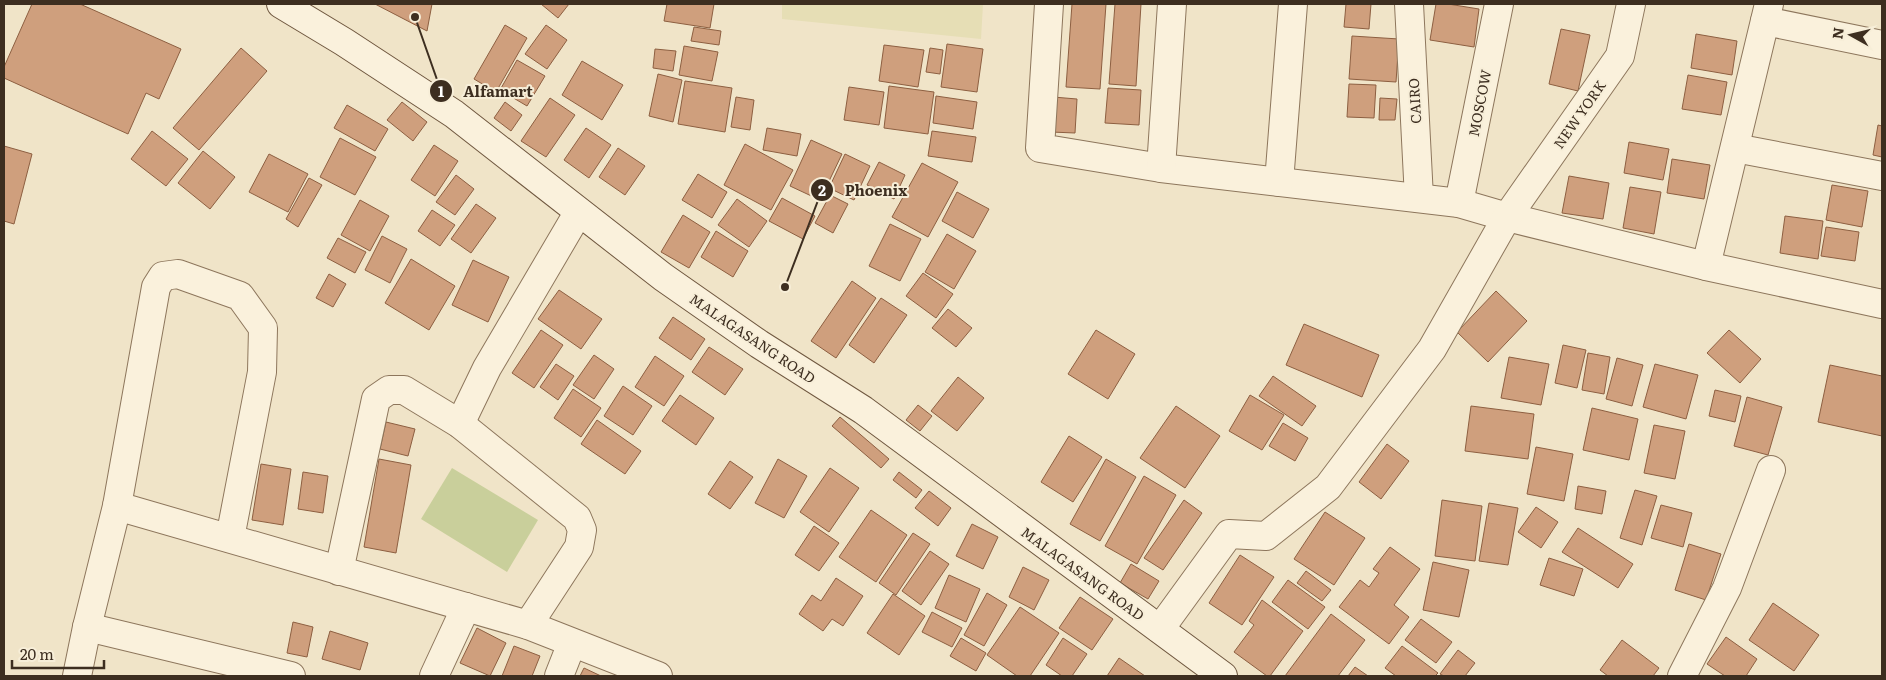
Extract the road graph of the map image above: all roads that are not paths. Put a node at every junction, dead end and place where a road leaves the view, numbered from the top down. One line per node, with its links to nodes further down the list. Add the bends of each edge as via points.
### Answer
1 (281, 4): 16 (street, MALAGASANG ROAD, via 454,114)
2 (1049, 4): 11 (street, via 1040,148)
3 (1172, 4): 11 (street)
4 (1293, 4): 13 (street)
5 (1409, 4): 14 (street, CAIRO)
6 (1499, 4): 15 (street, MOSCOW)
7 (1632, 4): 17 (street, NEW YORK, via 1620,56)
8 (1767, 12): 9 (street); 10 (street)
9 (1882, 45)
10 (1735, 148): 12 (street); 18 (street)
11 (1161, 168): 13 (street)
12 (1882, 176)
13 (1279, 182): 14 (street)
14 (1419, 198): 15 (street)
15 (1459, 203): 17 (street)
16 (578, 213): 20 (street, via 488,368); 28 (street, MALAGASANG ROAD, via 662,277 863,410)
17 (1507, 217): 18 (street); 28 (street, NEW YORK, via 1432,349 1328,487 1266,536 1229,534)
18 (1706, 266): 19 (street)
19 (1882, 304)
20 (460, 424): 24 (street, via 404,390 389,390 376,399); 26 (street, via 577,518 582,530 579,547)
21 (1771, 470): 36 (street, via 1727,588)
22 (117, 506): 23 (street); 23 (street, via 156,287 163,276 178,274 240,296 263,328 262,372); 27 (street)
23 (230, 538): 24 (street)
24 (339, 570): 25 (street)
25 (466, 607): 26 (street); 32 (street)
26 (528, 625): 29 (street)
27 (87, 626): 30 (street); 31 (street)
28 (1160, 629): 35 (street, MALAGASANG ROAD)
29 (572, 643): 33 (street); 34 (street)
30 (78, 676)
31 (291, 676)
32 (434, 676)
33 (560, 676)
34 (658, 676)
35 (1223, 676)
36 (1682, 676)

